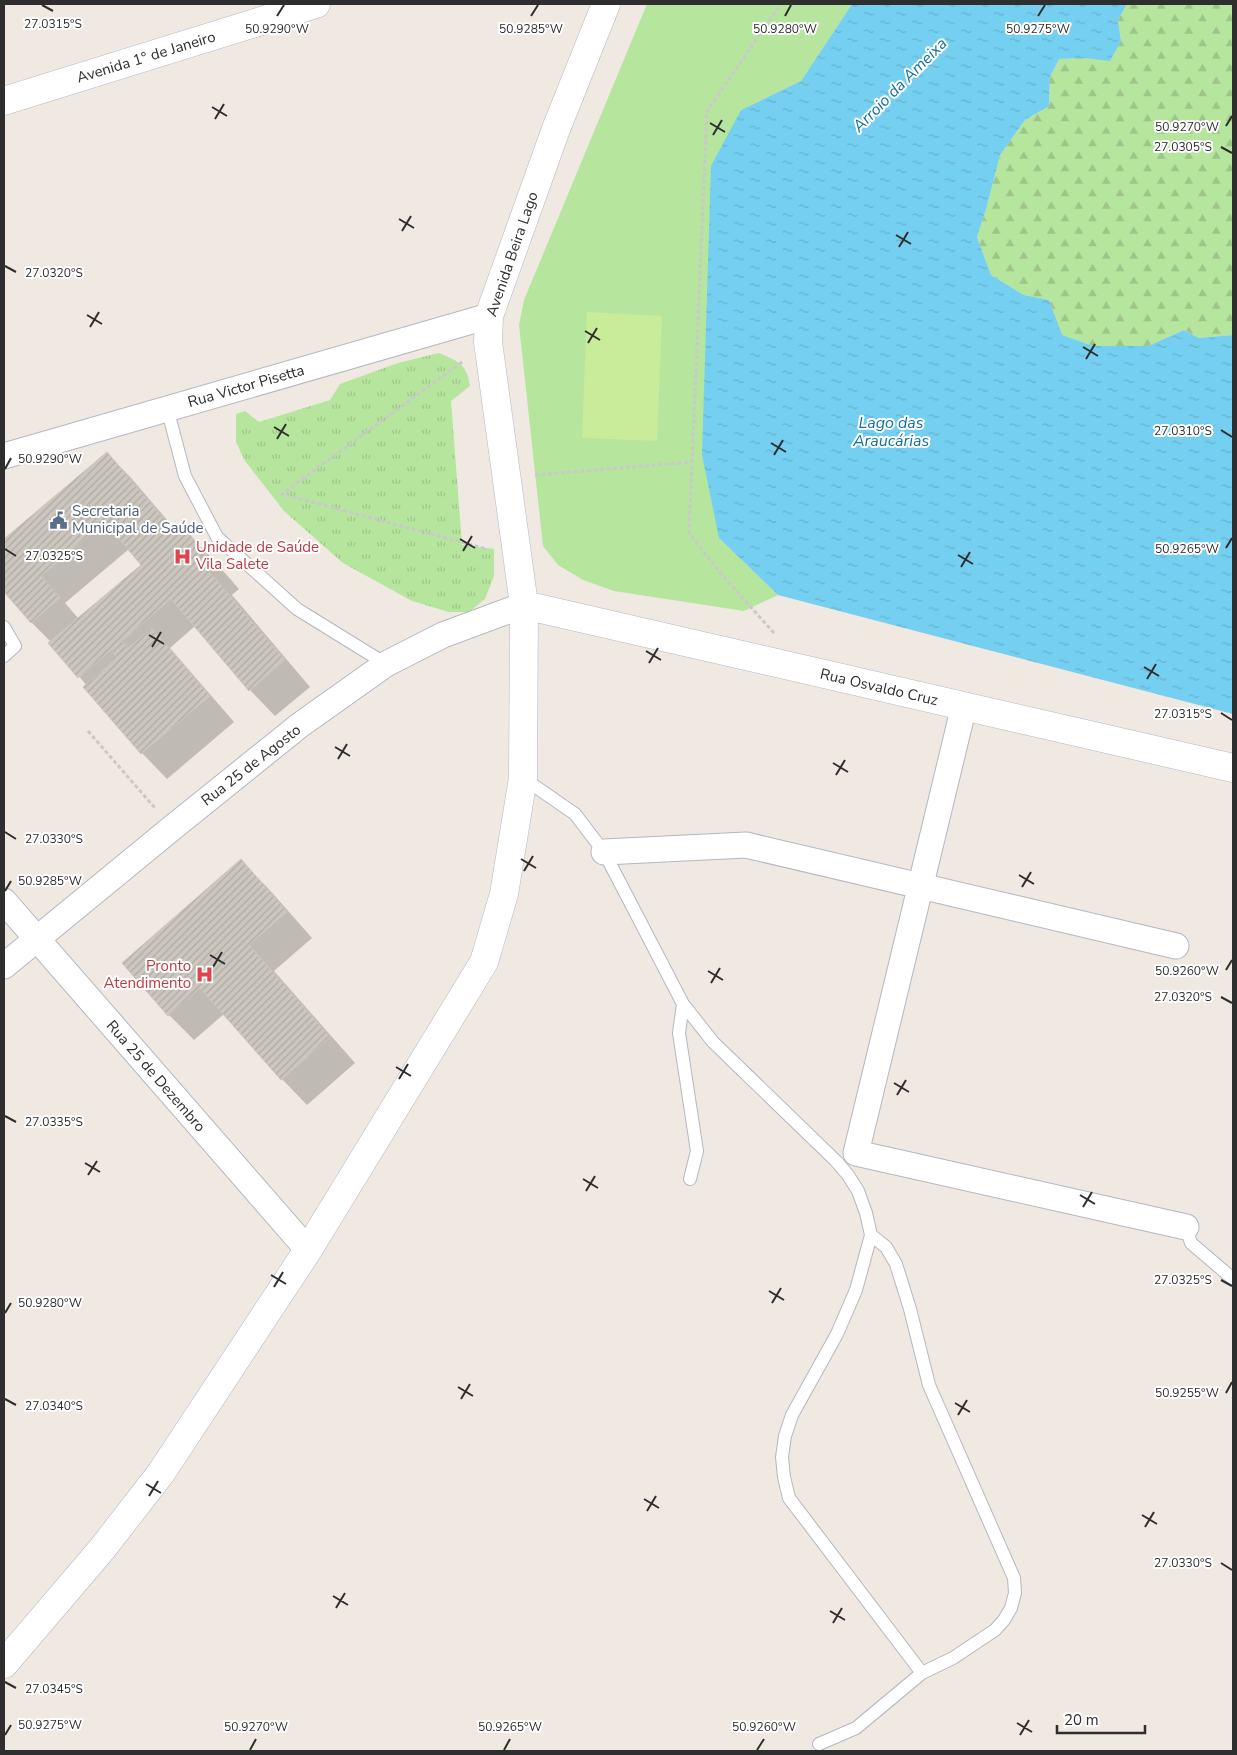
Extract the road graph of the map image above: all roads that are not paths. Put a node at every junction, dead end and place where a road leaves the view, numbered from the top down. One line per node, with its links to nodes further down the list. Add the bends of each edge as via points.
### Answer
1 (316, 4): 3 (street, Avenida 1° de Janeiro)
2 (606, 4): 4 (street, Avenida Beira Lago, via 556,129)
3 (4, 100)
4 (488, 329): 5 (street, Rua Victor Pisetta); 7 (street, Avenida Beira Lago)
5 (167, 408): 6 (street, Rua Victor Pisetta); 10 (lane, via 185,476 217,537 297,609)
6 (4, 456)
7 (524, 605): 10 (street, Rua 25 de Agosto, via 443,635); 11 (street, Rua Osvaldo Cruz); 13 (street, Avenida Beira Lago)
8 (4, 627): 9 (lane, via 15,646)
9 (4, 656)
10 (386, 664): 17 (street, Rua 25 de Agosto, via 300,725)
11 (964, 706): 12 (street, Rua Osvaldo Cruz); 15 (street)
12 (1233, 768)
13 (522, 778): 14 (lane, via 575,814); 24 (street, Avenida Beira Lago, via 504,894 484,962)
14 (604, 852): 15 (street, via 746,845); 20 (lane)
15 (920, 886): 18 (street); 22 (street, via 856,1153)
16 (4, 901): 17 (street, Rua 25 de Dezembro)
17 (37, 939): 19 (street, Rua 25 de Agosto); 24 (street, Rua 25 de Dezembro)
18 (1176, 946)
19 (4, 966)
20 (683, 1004): 21 (lane, via 680,1032 697,1151); 23 (lane, via 713,1042 848,1175 858,1191)
21 (690, 1179)
22 (1186, 1227): 25 (lane, via 1191,1243)
23 (871, 1235): 27 (lane, via 856,1290 837,1334 792,1415 782,1457 784,1477 789,1498); 27 (lane, via 886,1247 896,1264 929,1385 1014,1578 1011,1608 995,1630 953,1658)
24 (308, 1250): 26 (street, Avenida Beira Lago, via 161,1473 102,1549)
25 (1233, 1279)
26 (4, 1664)
27 (922, 1673): 28 (lane, via 856,1728)
28 (819, 1744)

